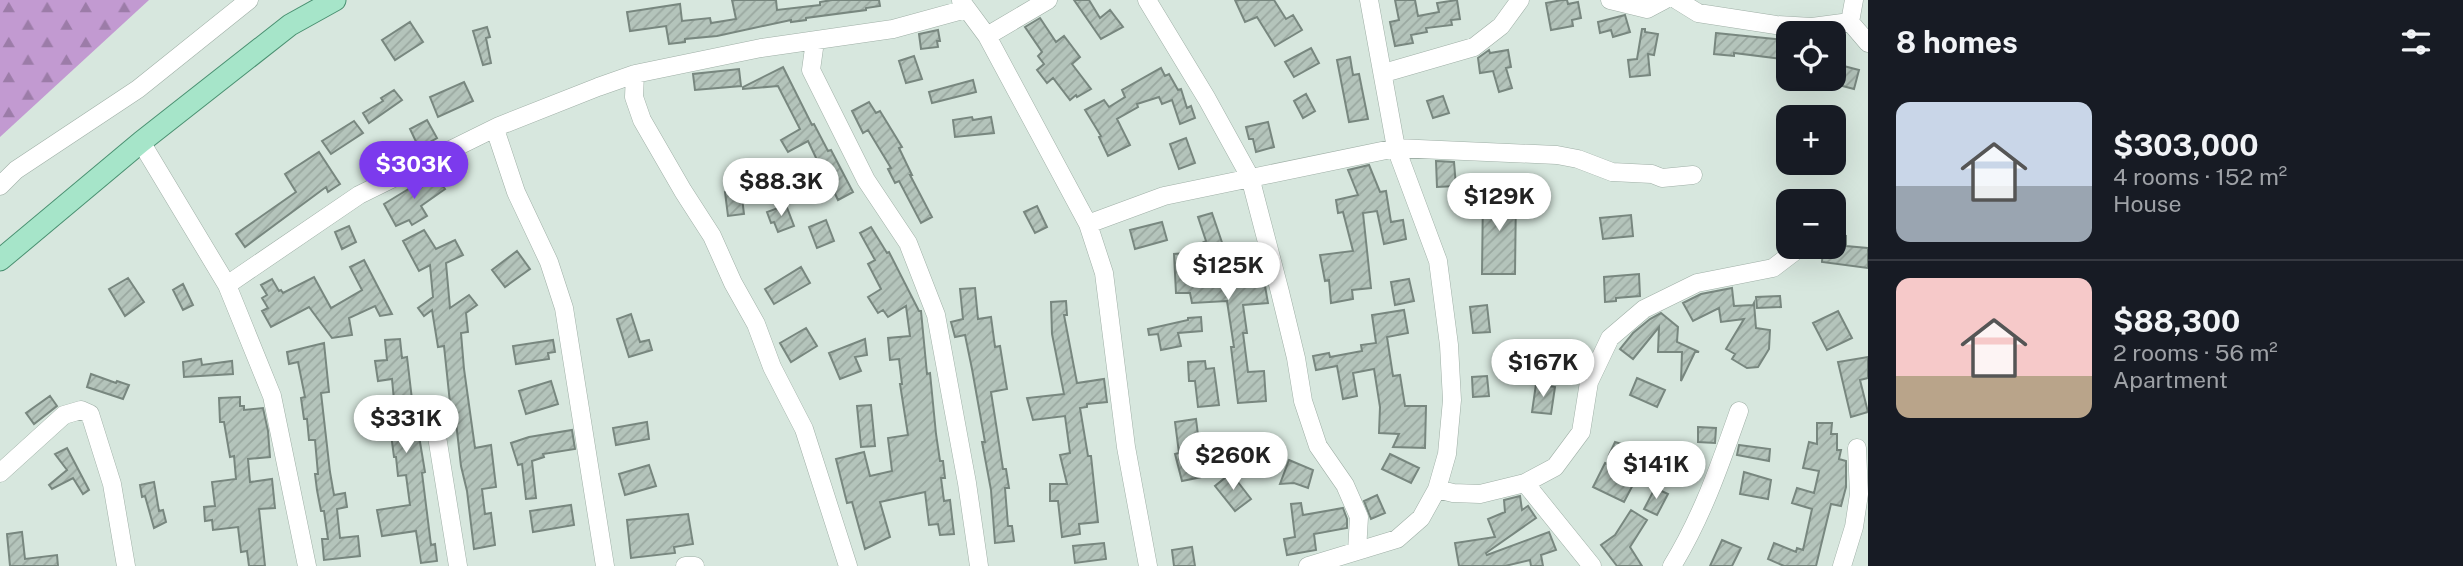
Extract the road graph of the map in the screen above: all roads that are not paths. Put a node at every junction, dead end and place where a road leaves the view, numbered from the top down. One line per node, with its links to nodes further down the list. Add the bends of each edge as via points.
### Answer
1 (249, 0): 23 (street, via 138,89 16,170)
2 (335, 0): 19 (main road, via 290,25)
3 (1048, 0): 13 (street)
4 (1147, 0): 22 (street)
5 (1369, 0): 16 (street)
6 (1520, 0): 16 (street, via 1502,26 1474,47)
7 (1610, 0): 8 (street, via 1647,9)
8 (1664, 0)
9 (1677, 0): 12 (street, via 1698,13 1776,25)
10 (1854, 0): 12 (street)
11 (963, 5): 13 (street); 14 (street, via 893,29)
12 (1850, 22): 15 (street)
13 (987, 36): 24 (street)
14 (815, 41): 17 (street); 42 (street, via 811,70 866,180 908,243 936,315)
15 (1868, 43)
16 (1384, 73): 20 (street)
17 (635, 74): 18 (street); 41 (street, via 634,97 642,120 712,236 804,429)
18 (495, 129): 27 (street, via 359,195); 38 (street, via 564,308)
19 (141, 142): 26 (main road); 27 (street)
20 (1396, 148): 21 (street, via 1557,155 1612,172 1662,178); 22 (street); 33 (street, via 1438,261 1449,345 1452,400 1447,454)
21 (1693, 175)
22 (1250, 177): 24 (street, via 1164,196); 34 (street, via 1303,401 1318,446 1345,485 1359,517)
23 (0, 186)
24 (1088, 223): 43 (street, via 1104,274 1126,447)
25 (1785, 259): 32 (street, via 1773,268 1697,283 1644,309 1610,338 1589,382 1581,432 1555,467)
26 (0, 260)
27 (227, 285): 36 (street, via 272,396)
28 (1739, 411): 46 (street, via 1707,499)
29 (434, 418): 37 (street)
30 (1857, 448): 47 (street, via 1859,494)
31 (0, 473): 35 (street, via 64,415 81,410 90,414 112,484)
32 (1525, 483): 33 (street, via 1480,494); 45 (street)
33 (1437, 489): 34 (street, via 1421,518 1397,539)
34 (1357, 551): 44 (street)
35 (126, 566)
36 (307, 566)
37 (458, 566)
38 (605, 566)
39 (685, 566): 40 (street)
40 (695, 566)
41 (848, 566)
42 (979, 566)
43 (1148, 566)
44 (1308, 566)
45 (1592, 566)
46 (1672, 566)
47 (1842, 566)

